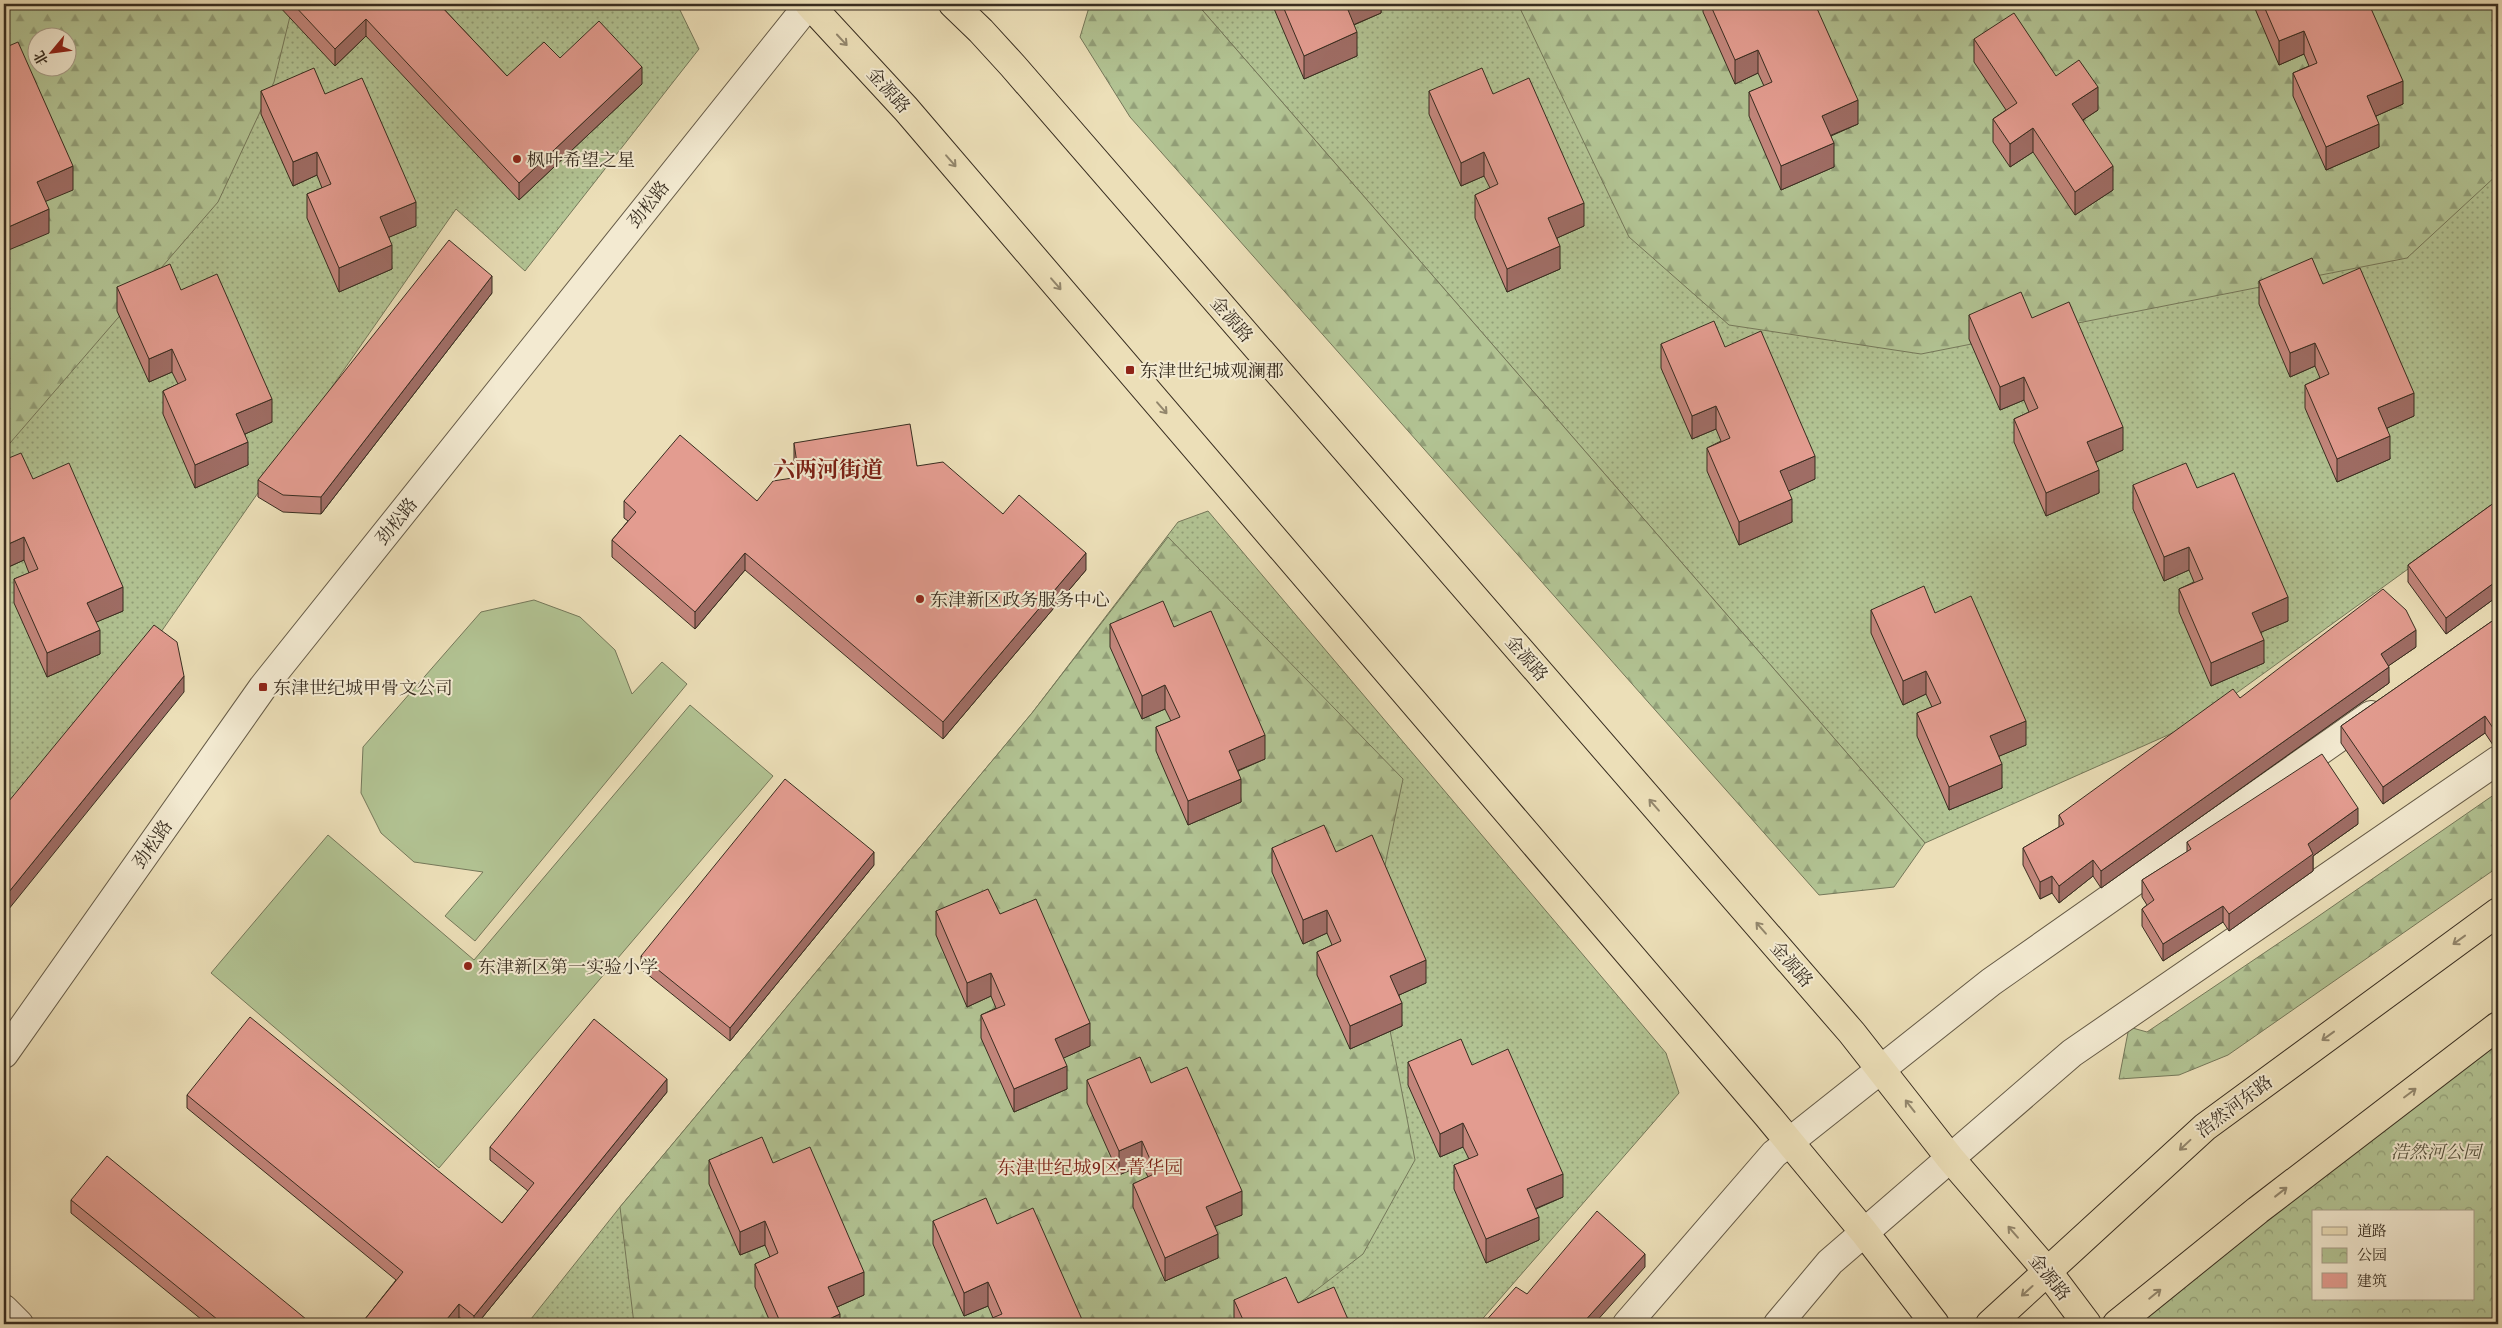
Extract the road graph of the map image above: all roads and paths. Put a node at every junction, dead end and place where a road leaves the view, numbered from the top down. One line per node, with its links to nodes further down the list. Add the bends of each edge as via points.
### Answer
1 (809, 4): 7 (street, 劲松路, via 263,687); 9 (main road, 金源路, one-way to 9, via 912,116)
2 (953, 4): 8 (main road, 金源路, one-way to 2, via 1013,66)
3 (2394, 699): 8 (street, via 1991,982)
4 (2498, 760): 10 (street, via 2072,1053)
5 (2498, 912): 12 (main road, 浩然河东路, one-way to 12, via 2205,1127)
6 (2498, 1026): 20 (main road, one-way to 6, via 2258,1210)
7 (4, 1054)
8 (1881, 1070): 9 (street); 10 (main road, 金源路, one-way to 8)
9 (1789, 1142): 11 (main road, 金源路); 15 (street, via 1774,1154)
10 (1950, 1158): 11 (street); 12 (main road, 金源路, one-way to 10)
11 (1864, 1232): 16 (street, via 1830,1262); 17 (main road, 金源路)
12 (2048, 1272): 18 (main road, 浩然河东路, one-way to 18); 19 (main road, 金源路)
13 (4, 1309): 14 (street)
14 (19, 1324)
15 (1627, 1324)
16 (1778, 1324)
17 (1935, 1324)
18 (1990, 1324)
19 (2087, 1324)
20 (2117, 1324)

